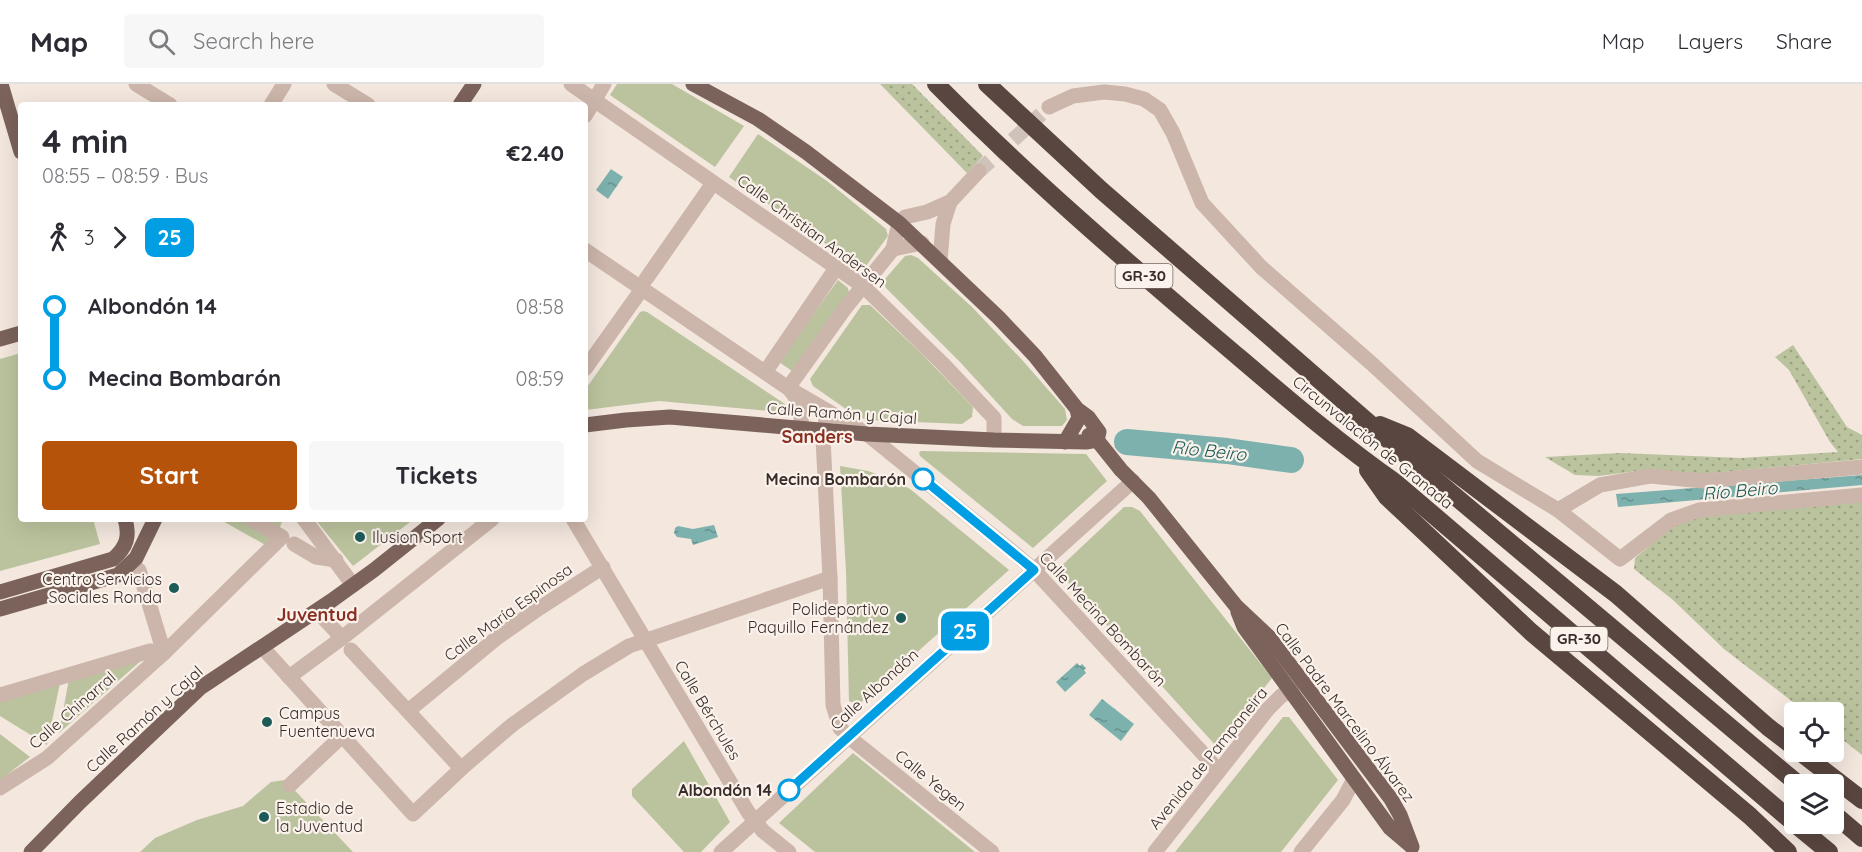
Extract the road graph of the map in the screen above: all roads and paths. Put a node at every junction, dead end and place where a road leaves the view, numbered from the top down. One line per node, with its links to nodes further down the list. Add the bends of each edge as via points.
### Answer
1 (1, 84): 18 (main road)
2 (136, 84): 11 (street)
3 (284, 84): 13 (street)
4 (334, 84): 14 (street)
5 (474, 84): 15 (main road)
6 (571, 84): 12 (street, Calle Christian Andersen)
7 (604, 84): 12 (street)
8 (693, 84): 22 (main road, Calle Padre Marcelino Álvarez, via 758,119)
9 (936, 84): 45 (highway, Circunvalación de Granada / GR-30, via 1167,297)
10 (987, 84): 37 (highway, Circunvalación de Granada / GR-30, via 1101,190)
11 (157, 95)
12 (595, 101): 17 (street); 29 (street, Calle Christian Andersen)
13 (273, 102)
14 (363, 102)
15 (462, 102)
16 (1049, 107): 49 (street, via 1073,96 1104,92 1144,99 1160,110 1202,203 1261,267 1477,461)
17 (588, 112)
18 (18, 142)
19 (979, 171): 21 (street)
20 (711, 186): 28 (street)
21 (950, 202): 22 (street, via 905,217); 26 (street, via 943,224)
22 (899, 223): 23 (main road, Calle Padre Marcelino Álvarez); 24 (street)
23 (922, 243): 24 (street); 26 (main road, Calle Padre Marcelino Álvarez)
24 (893, 249): 29 (street)
25 (588, 252): 28 (street, Calle Mecina Bombarón)
26 (940, 261): 36 (main road, Calle Padre Marcelino Álvarez, via 1035,356)
27 (834, 271): 33 (street)
28 (644, 284): 32 (street); 34 (street, Calle Mecina Bombarón)
29 (862, 286): 34 (street); 42 (street, Calle Christian Andersen, via 994,418)
30 (18, 334): 31 (main road)
31 (0, 339)
32 (588, 365)
33 (770, 365)
34 (788, 388): 35 (street, Calle Mecina Bombarón); 39 (street, via 801,409)
35 (827, 411): 40 (street); 41 (street, Calle Mecina Bombarón)
36 (1078, 414): 43 (main road, Calle Padre Marcelino Álvarez, via 1088,417 1099,432); 44 (main road)
37 (1366, 419): 79 (highway, via 1407,436 1616,594); 83 (highway, Circunvalación de Granada / GR-30)
38 (588, 425): 39 (main road, Calle Ramón y Cajal, via 670,417)
39 (801, 429): 40 (main road, Calle Ramón y Cajal)
40 (824, 432): 41 (main road, Calle Ramón y Cajal); 61 (street)
41 (867, 434): 42 (main road, Calle Ramón y Cajal); 60 (street, Calle Mecina Bombarón)
42 (994, 440): 44 (main road, Calle Ramón y Cajal)
43 (1097, 440): 44 (main road, Calle Ramón y Cajal); 47 (main road, Calle Padre Marcelino Álvarez)
44 (1065, 442)
45 (1361, 459): 90 (highway, Circunvalación de Granada / GR-30, via 1396,483); 93 (highway, via 1387,498 1531,632)
46 (1862, 467): 49 (street, via 1703,481 1650,476 1600,485)
47 (1133, 481): 60 (street, Calle Albondón); 64 (main road, Calle Padre Marcelino Álvarez)
48 (1862, 495): 49 (street, via 1699,510 1671,520 1620,559)
49 (1558, 510)
50 (126, 522): 63 (main road, via 128,541 113,559)
51 (154, 522): 58 (main road)
52 (256, 522): 70 (street, Calle Chinarral, via 282,537)
53 (434, 522): 62 (main road, Calle Ramón y Cajal)
54 (489, 522): 68 (street)
55 (575, 522): 59 (street, Calle Bérchules)
56 (308, 525): 57 (street); 57 (street, via 303,539 294,544 316,557)
57 (336, 560): 62 (street)
58 (137, 564): 65 (main road, via 118,575); 70 (street)
59 (603, 567): 67 (street, Calle Bérchules); 74 (street, Calle María Espinosa, via 498,638)
60 (1034, 570): 78 (street, Calle Albondón); 82 (street, Calle Mecina Bombarón)
61 (830, 578): 67 (street); 78 (street, via 833,705 840,728)
62 (353, 585): 66 (main road, Calle Ramón y Cajal)
63 (0, 592)
64 (1236, 606): 72 (main road, Calle Padre Marcelino Álvarez, via 1244,627); 75 (main road, Calle Padre Marcelino Álvarez, via 1269,637)
65 (0, 609)
66 (317, 610): 68 (street); 69 (main road, Calle Ramón y Cajal)
67 (645, 640): 77 (street, via 620,651 545,700 413,814); 91 (street, Calle Bérchules)
68 (347, 644): 71 (street); 74 (street)
69 (262, 647): 71 (street); 97 (main road, Calle Ramón y Cajal, via 200,688)
70 (164, 653): 73 (street, Calle Chinarral, via 150,651); 86 (street, Calle Chinarral, via 46,758)
71 (289, 677): 77 (street)
72 (1291, 690): 75 (main road, via 1304,694 1318,713); 82 (street, Avenida de Pampaneira, via 1268,709); 84 (main road, Calle Padre Marcelino Álvarez)
73 (0, 695)
74 (408, 711): 81 (street)
75 (1331, 717): 76 (main road, Calle Padre Marcelino Álvarez)
76 (1340, 730): 84 (main road, via 1342,744 1356,763); 96 (main road, Calle Padre Marcelino Álvarez, via 1397,809)
77 (342, 736): 85 (street)
78 (848, 736): 91 (street, Calle Albondón); 100 (street, Calle Yegen)
79 (1784, 739)
80 (1813, 762): 89 (highway)
81 (457, 764)
82 (1219, 771): 101 (street, Avenida de Pampaneira)
83 (1786, 774)
84 (1354, 779): 87 (main road, Calle Padre Marcelino Álvarez); 88 (street)
85 (290, 785)
86 (0, 788)
87 (1367, 796): 88 (street); 96 (main road, Calle Padre Marcelino Álvarez, via 1390,828)
88 (1343, 800): 102 (street)
89 (1862, 800)
90 (1784, 814)
91 (754, 822): 98 (street, Calle Albondón); 99 (street, Calle Bérchules)
92 (1844, 822): 95 (highway)
93 (1767, 832): 103 (highway); 104 (highway)
94 (1807, 834): 105 (highway, Circunvalación de Granada / GR-30)
95 (1862, 838)
96 (1414, 850)
97 (31, 852)
98 (721, 852)
99 (789, 852)
100 (992, 852)
101 (1155, 852)
102 (1301, 852)
103 (1782, 852)
104 (1788, 852)
105 (1829, 852)

